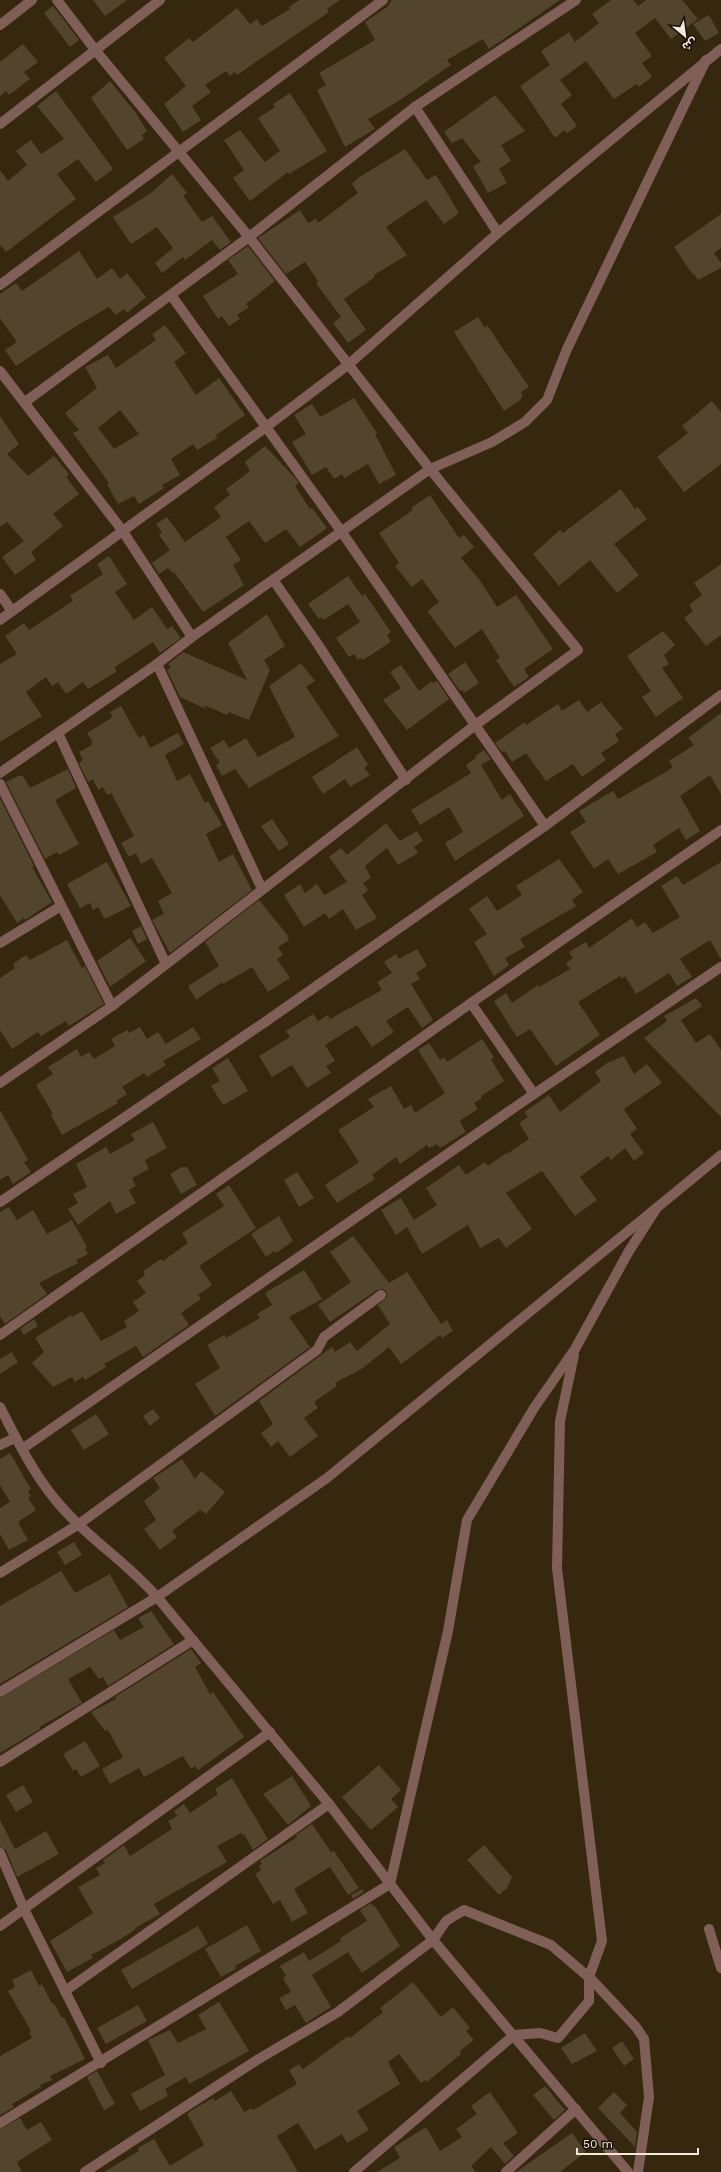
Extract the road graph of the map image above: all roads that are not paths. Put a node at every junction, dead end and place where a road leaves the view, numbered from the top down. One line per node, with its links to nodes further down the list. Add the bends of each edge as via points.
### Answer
1 (32, 0): 6 (street)
2 (57, 0): 8 (street)
3 (160, 0): 8 (street)
4 (383, 0): 12 (street)
5 (576, 0): 10 (street)
6 (0, 25)
7 (721, 49): 9 (street)
8 (96, 51): 11 (street); 12 (street)
9 (706, 60): 13 (street); 21 (street, via 567,349 547,400 525,422 492,442)
10 (415, 107): 13 (street); 14 (street)
11 (0, 124)
12 (179, 152): 14 (street); 15 (street)
13 (498, 233): 17 (street)
14 (249, 237): 16 (street); 17 (street)
15 (0, 285)
16 (171, 295): 19 (street); 20 (street)
17 (349, 364): 20 (street); 21 (street)
18 (0, 371): 19 (street)
19 (25, 402): 22 (street)
20 (266, 427): 22 (street); 23 (street)
21 (430, 469): 23 (street); 31 (street, via 578,650)
22 (122, 530): 26 (street); 28 (street)
23 (341, 531): 24 (street); 31 (street)
24 (274, 581): 28 (street); 34 (street)
25 (0, 594): 26 (street)
26 (12, 611): 27 (street)
27 (0, 620)
28 (192, 637): 29 (street)
29 (157, 664): 32 (street); 38 (street)
30 (721, 695): 36 (street)
31 (474, 726): 34 (street); 36 (street)
32 (58, 733): 33 (street); 41 (street)
33 (0, 773)
34 (406, 780): 38 (street)
35 (0, 784): 39 (street)
36 (545, 826): 48 (street, via 268,1020)
37 (721, 830): 43 (street)
38 (262, 889): 41 (street)
39 (61, 906): 40 (street); 44 (street)
40 (0, 943)
41 (166, 964): 44 (street)
42 (721, 967): 46 (street)
43 (471, 1003): 46 (street); 51 (street)
44 (112, 1006): 45 (street)
45 (0, 1083)
46 (534, 1094): 56 (street)
47 (721, 1155): 49 (street)
48 (0, 1202)
49 (656, 1209): 52 (street, via 629,1251); 59 (street, via 327,1478)
50 (381, 1295): 57 (street, via 324,1337 317,1350)
51 (0, 1335)
52 (575, 1349): 66 (street, via 534,1408 467,1520 448,1631); 72 (street, via 560,1421 557,1568 602,1940)
53 (0, 1407): 54 (street)
54 (15, 1438): 55 (street); 56 (street)
55 (0, 1445)
56 (22, 1449): 57 (street, via 54,1499)
57 (79, 1524): 58 (street); 59 (street, via 101,1546 132,1570)
58 (0, 1573)
59 (157, 1597): 60 (street); 61 (street)
60 (193, 1640): 62 (street); 63 (street)
61 (0, 1692)
62 (270, 1732): 64 (street); 67 (street)
63 (0, 1762)
64 (329, 1804): 66 (street); 73 (street)
65 (0, 1853): 67 (street)
66 (390, 1884): 70 (street); 75 (street)
67 (24, 1909): 68 (street); 73 (street)
68 (0, 1926)
69 (709, 1929): 71 (street)
70 (433, 1940): 72 (street, via 446,1921 464,1910 551,1945); 74 (street); 78 (street, via 338,2012 257,2060)
71 (721, 1968)
72 (589, 1977): 74 (street, via 589,2001 558,2038 540,2033); 82 (street, via 644,2039 649,2097)
73 (65, 1991): 75 (street)
74 (514, 2035): 76 (street); 79 (street)
75 (101, 2063): 77 (street)
76 (576, 2109): 80 (street); 81 (street)
77 (0, 2123)
78 (85, 2172)
79 (354, 2172)
80 (506, 2172)
81 (628, 2172)
82 (638, 2172)

